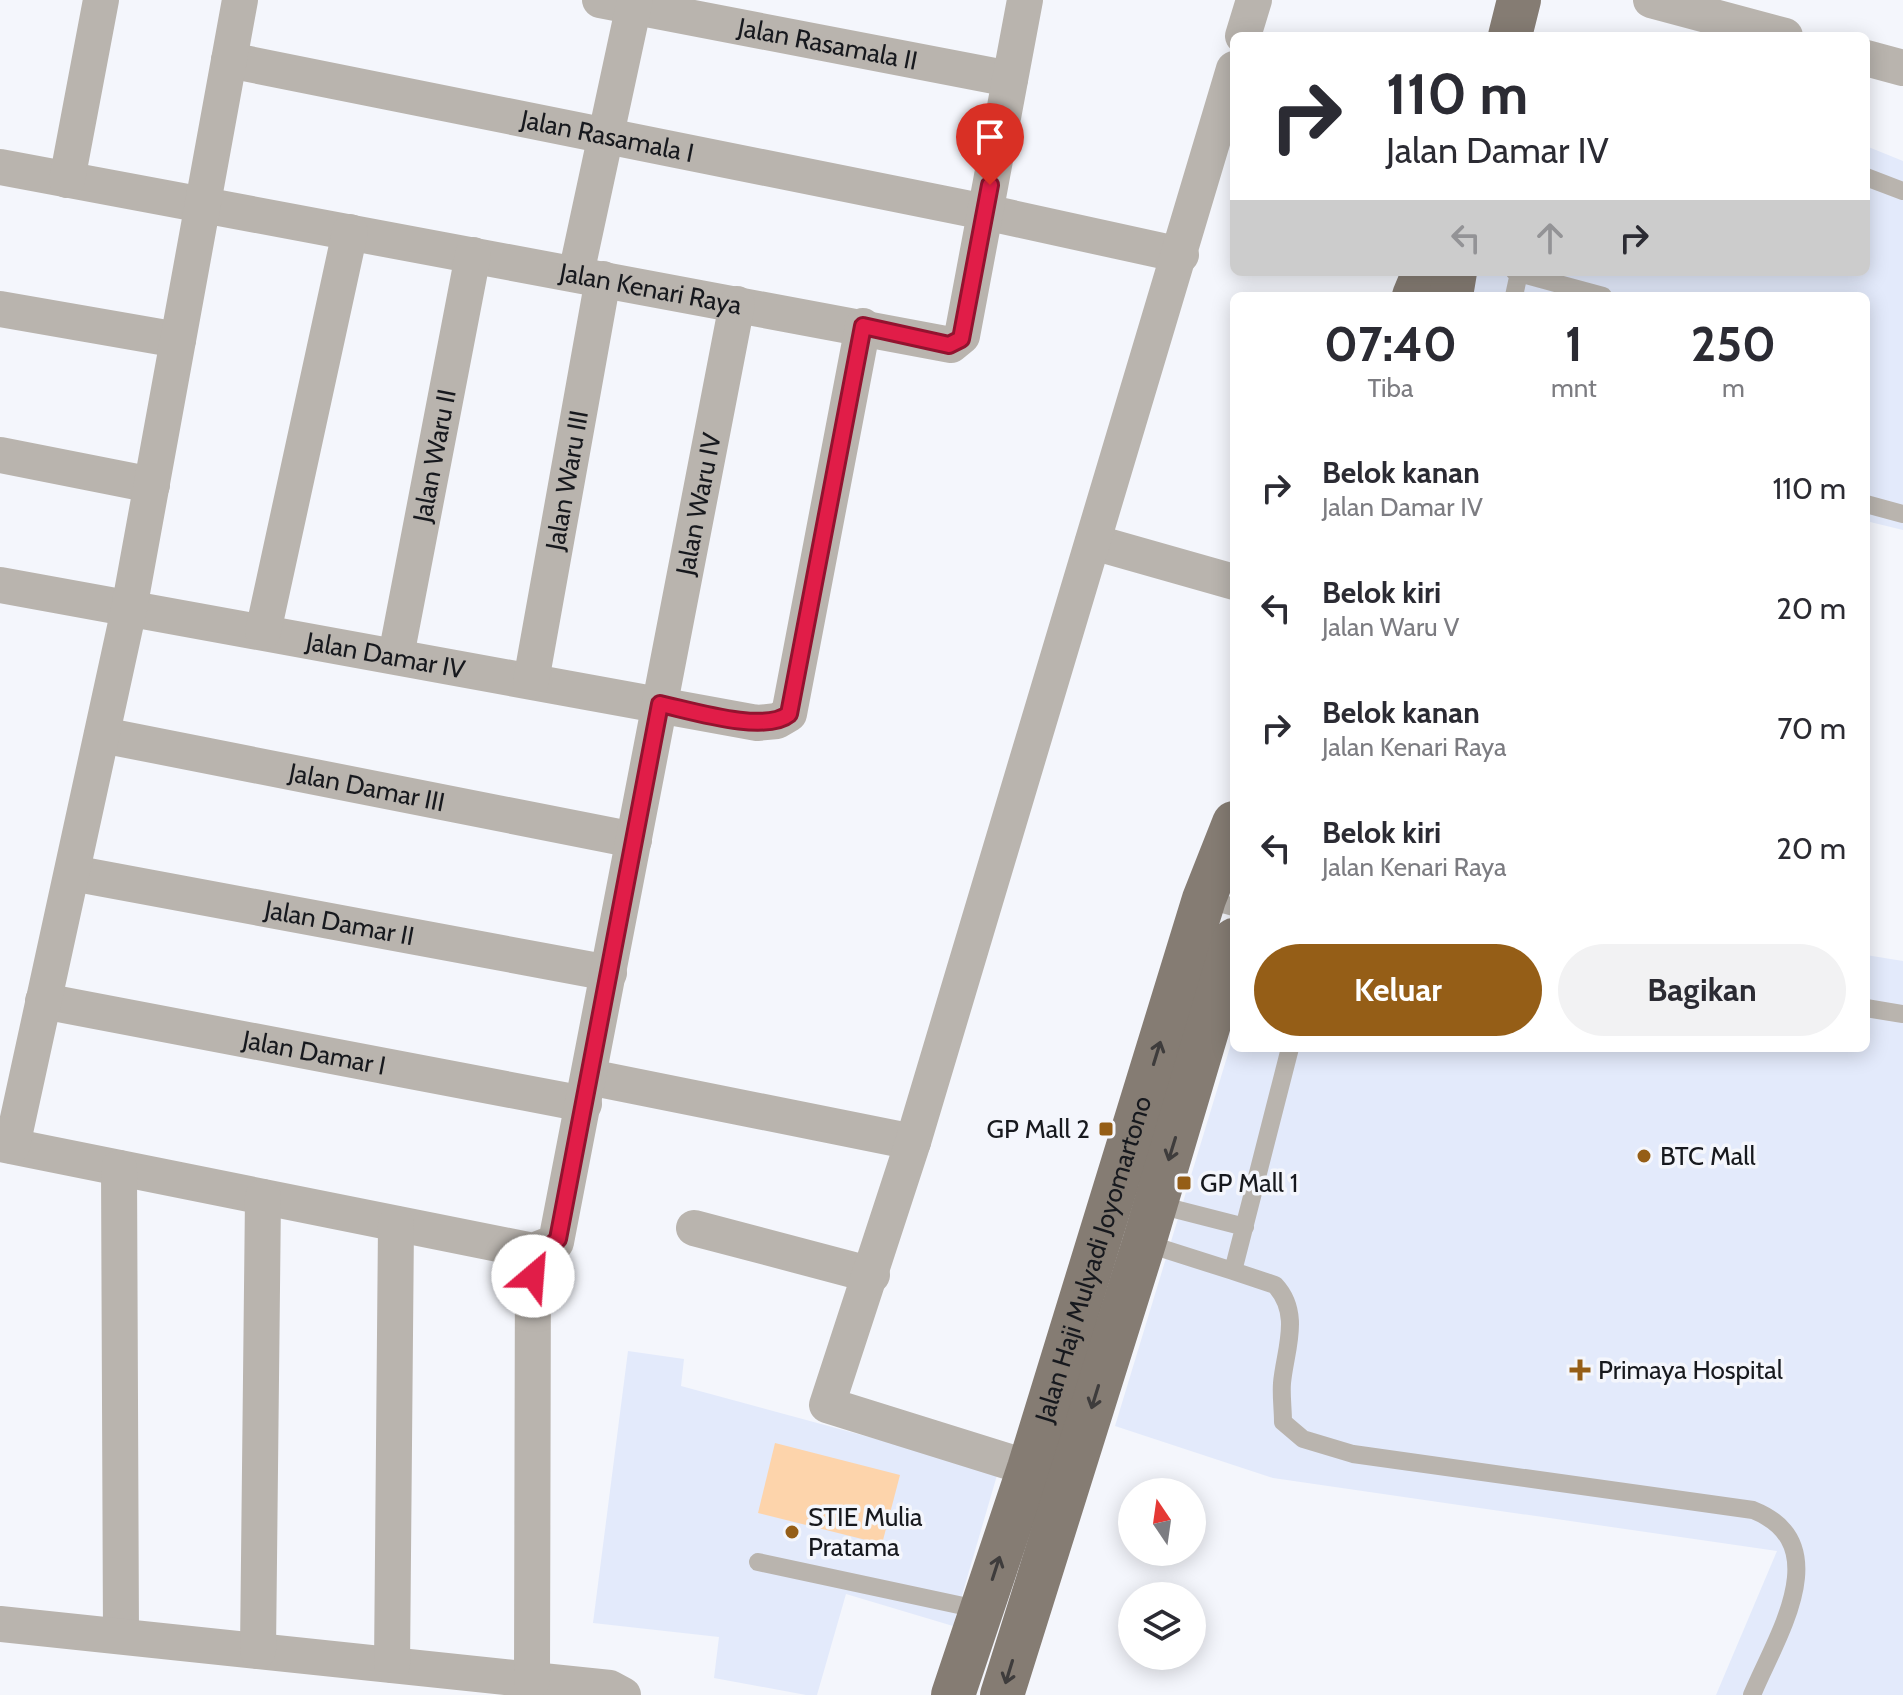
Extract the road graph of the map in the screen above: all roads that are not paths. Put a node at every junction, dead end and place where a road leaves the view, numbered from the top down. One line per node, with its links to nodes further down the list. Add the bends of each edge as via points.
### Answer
1 (101, 0): 19 (street)
2 (240, 0): 12 (street)
3 (1025, 0): 14 (street, Jalan Kenari Raya)
4 (1254, 0): 8 (street)
5 (1519, 0): 9 (main road)
6 (1651, 0): 10 (street)
7 (623, 2): 14 (street, Jalan Rasamala II); 16 (street, Jalan Waru III)
8 (1244, 32)
9 (1511, 32)
10 (1770, 32)
11 (1870, 59): 13 (street)
12 (229, 60): 16 (street, Jalan Rasamala I); 21 (street)
13 (1903, 68)
14 (1010, 79): 22 (street, Jalan Kenari Raya)
15 (1230, 83): 25 (street)
16 (608, 136): 22 (street, Jalan Rasamala I); 27 (street, Jalan Waru III)
17 (0, 167): 19 (street, Jalan Kenari Raya)
18 (1870, 179): 20 (lane)
19 (67, 180): 21 (street, Jalan Kenari Raya)
20 (1903, 191)
21 (203, 204): 23 (street, Jalan Kenari Raya); 32 (street)
22 (985, 212): 25 (street, Jalan Rasamala I); 31 (street, Jalan Kenari Raya, via 958,342 949,345)
23 (350, 232): 24 (street, Jalan Kenari Raya); 41 (street)
24 (473, 255): 27 (street, Jalan Kenari Raya); 42 (street, Jalan Waru II)
25 (1181, 255): 37 (street)
26 (1531, 276): 28 (lane)
27 (590, 277): 29 (street, Jalan Kenari Raya); 43 (street, Jalan Waru III)
28 (1589, 292)
29 (737, 304): 31 (street, Jalan Kenari Raya); 44 (street, Jalan Waru IV)
30 (0, 309): 32 (street)
31 (863, 326): 44 (street, Jalan Damar IV, via 789,714 757,723)
32 (178, 340): 34 (street)
33 (0, 455): 34 (street)
34 (152, 485): 40 (street)
35 (1870, 505): 36 (lane)
36 (1903, 514)
37 (1093, 542): 38 (street); 57 (street)
38 (1230, 581)
39 (0, 587): 40 (street, Jalan Damar IV)
40 (129, 609): 41 (street, Jalan Damar IV); 45 (street)
41 (263, 632): 42 (street, Jalan Damar IV)
42 (396, 656): 43 (street, Jalan Damar IV)
43 (531, 681): 44 (street, Jalan Damar IV)
44 (660, 704): 46 (street, Jalan Waru IV)
45 (102, 735): 46 (street, Jalan Damar III); 48 (street)
46 (634, 840): 51 (street, Jalan Waru IV)
47 (1230, 844): 49 (main road, Jalan Haji Mulyadi Joyomartono)
48 (72, 873): 51 (street, Jalan Damar II); 52 (street)
49 (1219, 903): 61 (main road, Jalan Haji Mulyadi Joyomartono, one-way to 49)
50 (1230, 951): 61 (main road, Jalan Haji Mulyadi Joyomartono, one-way to 61)
51 (609, 973): 56 (street, Jalan Waru IV)
52 (43, 1001): 56 (street, Jalan Damar I); 58 (street)
53 (1870, 1009): 54 (lane)
54 (1903, 1014)
55 (1289, 1052): 63 (lane)
56 (586, 1090): 57 (street, Jalan Damar I); 65 (street, Jalan Waru IV, via 558,1239)
57 (913, 1142): 67 (street)
58 (6, 1145): 59 (street)
59 (119, 1168): 60 (street); 72 (street)
60 (263, 1197): 62 (street); 73 (street)
61 (1129, 1217): 63 (lane); 66 (lane); 68 (main road, Jalan Haji Mulyadi Joyomartono); 78 (main road, Jalan Haji Mulyadi Joyomartono, one-way to 78)
62 (396, 1224): 65 (street); 74 (street)
63 (1245, 1227): 66 (lane)
64 (694, 1228): 67 (street)
65 (533, 1251): 75 (street)
66 (1233, 1271): 79 (lane, via 1275,1285 1285,1300 1291,1323 1283,1422 1303,1439 1353,1454 1753,1510 1773,1518 1788,1532 1795,1552 1796,1588)
67 (872, 1275): 68 (street, via 827,1405)
68 (1029, 1468): 70 (main road, Jalan Haji Mulyadi Joyomartono, one-way to 68)
69 (758, 1562): 70 (lane)
70 (982, 1610): 77 (main road, Jalan Haji Mulyadi Joyomartono)
71 (0, 1624): 72 (street)
72 (121, 1636): 73 (street)
73 (258, 1651): 74 (street)
74 (392, 1665): 75 (street)
75 (532, 1680): 76 (street, via 610,1688)
76 (623, 1695)
77 (953, 1695)
78 (1002, 1695)
79 (1752, 1695)

